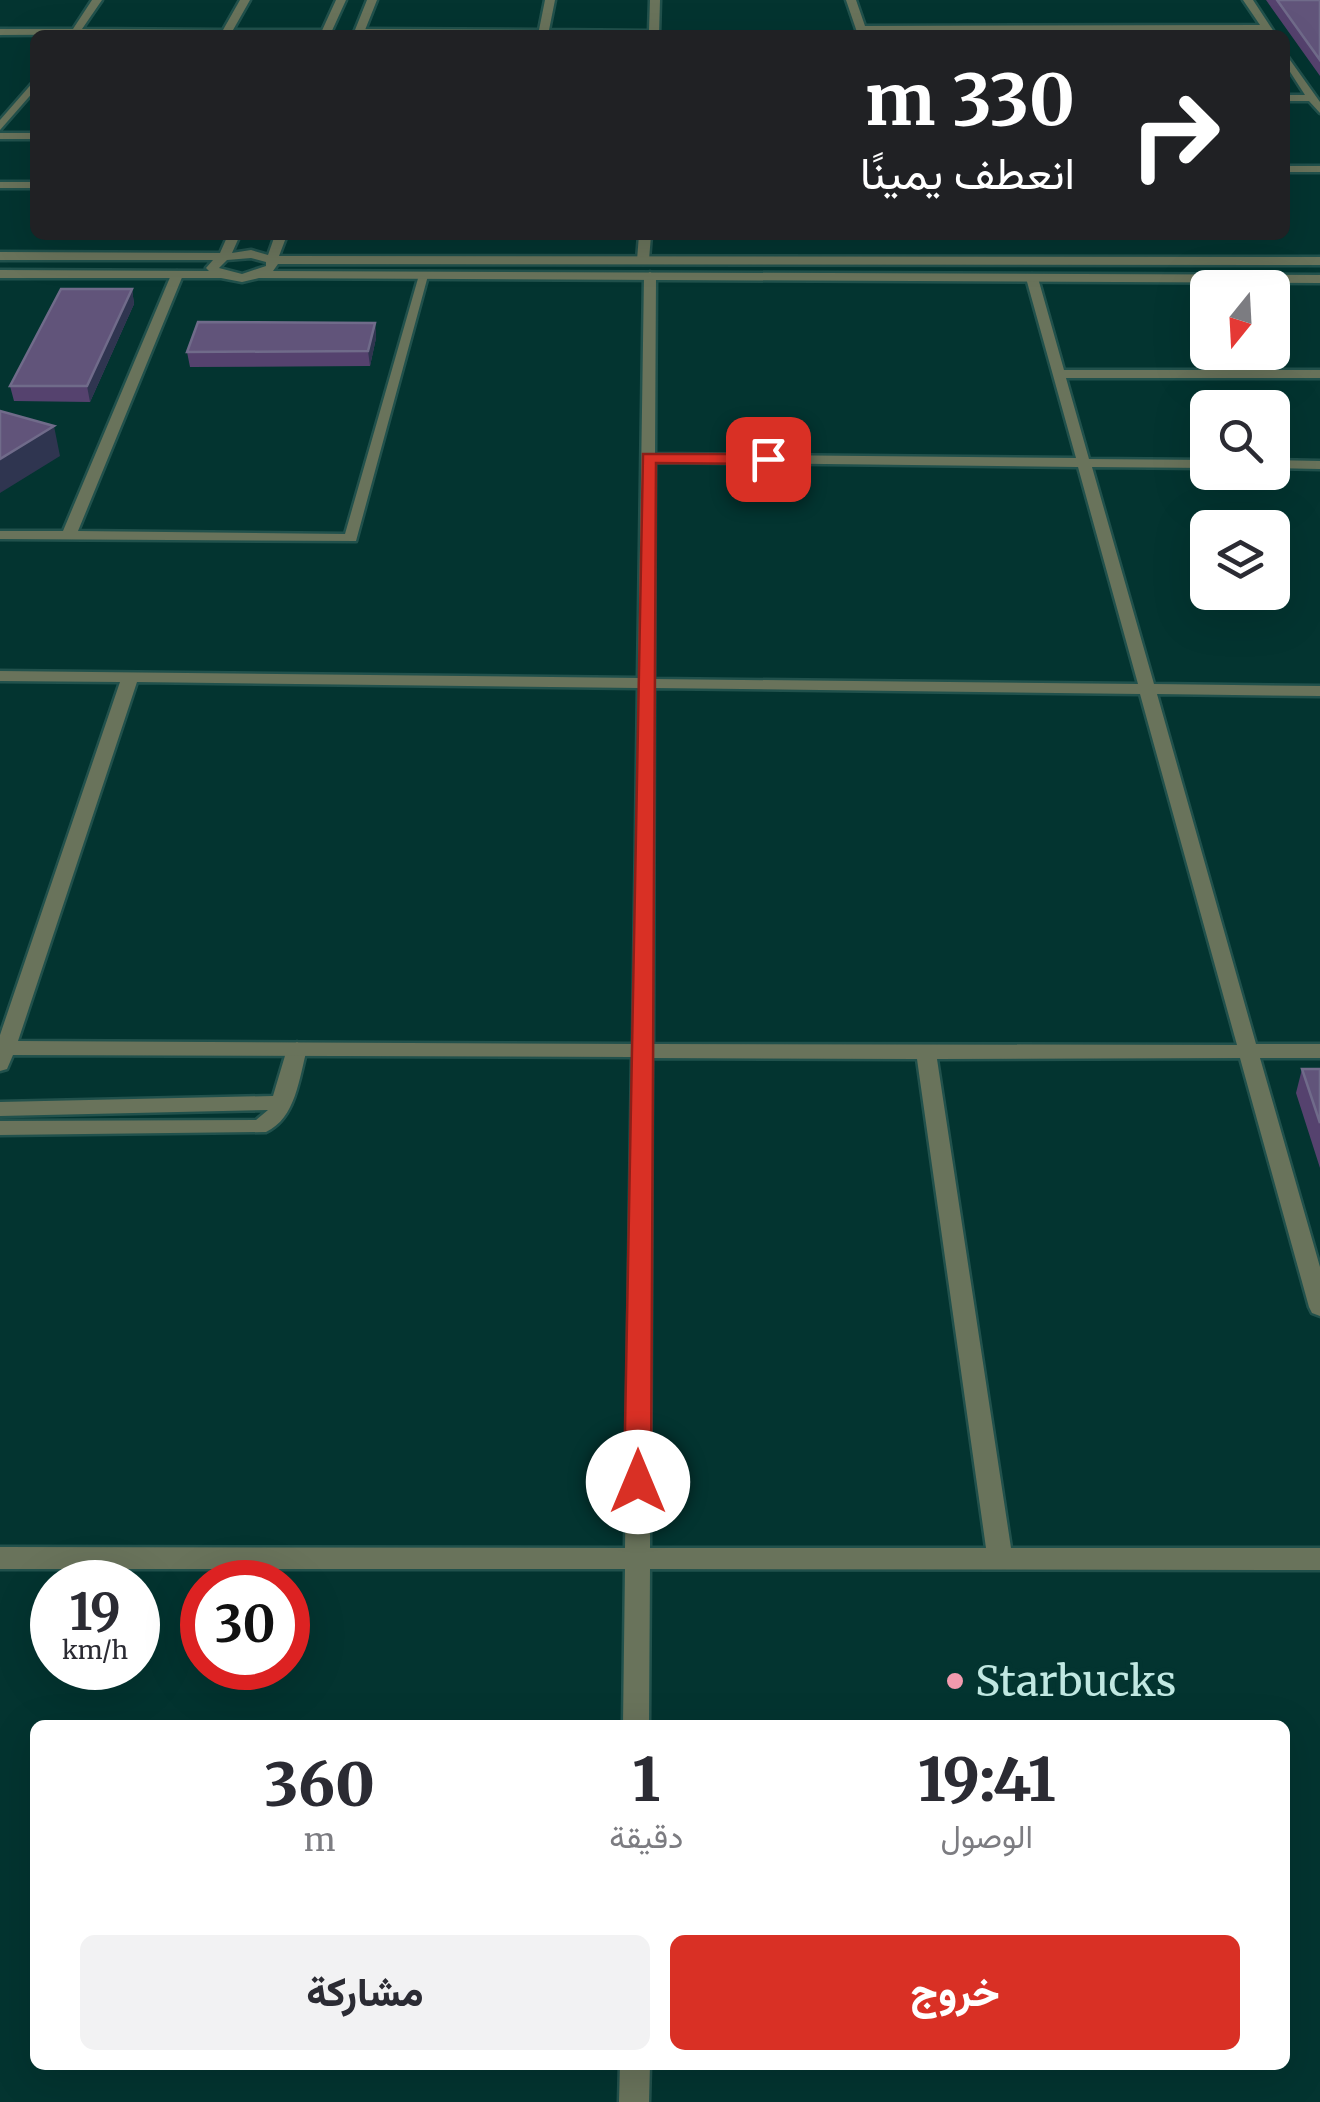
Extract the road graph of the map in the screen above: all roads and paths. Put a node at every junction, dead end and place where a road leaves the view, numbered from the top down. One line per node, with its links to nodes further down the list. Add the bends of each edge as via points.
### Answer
1 (98, 0): 9 (street)
2 (245, 0): 10 (street)
3 (342, 0): 11 (street)
4 (372, 0): 12 (street)
5 (550, 0): 13 (street)
6 (656, 0): 14 (street)
7 (852, 0): 15 (street)
8 (1248, 0): 16 (street)
9 (78, 30)
10 (228, 30)
11 (328, 30)
12 (361, 30)
13 (544, 30)
14 (654, 30)
15 (861, 30)
16 (1268, 30)
17 (0, 32): 18 (street)
18 (30, 33)
19 (1290, 64): 22 (street)
20 (30, 89): 24 (street)
21 (1290, 98): 22 (street)
22 (1312, 98): 23 (street)
23 (1320, 110)
24 (0, 127)
25 (0, 136): 26 (street)
26 (30, 136)
27 (1290, 169): 28 (street)
28 (1320, 169)
29 (0, 185): 30 (street)
30 (30, 185)
31 (232, 240): 35 (street)
32 (279, 240): 36 (street)
33 (645, 240): 39 (street)
34 (0, 256): 35 (street)
35 (224, 257): 36 (street); 43 (street, via 212,268)
36 (272, 260): 39 (street); 44 (street)
37 (1212, 261): 38 (street); 39 (street); 40 (street)
38 (1320, 262)
39 (647, 268): 45 (street); 46 (street); 52 (street)
40 (1216, 270)
41 (0, 274): 42 (street)
42 (178, 275): 43 (street); 58 (street)
43 (220, 275): 44 (street)
44 (260, 275): 45 (street)
45 (425, 275): 58 (street, via 351,538)
46 (1032, 278): 47 (street); 50 (street)
47 (1190, 279)
48 (1290, 279): 49 (street)
49 (1320, 279)
50 (1060, 374): 51 (street); 53 (street)
51 (1320, 374)
52 (648, 458): 53 (street); 61 (street)
53 (1085, 462): 54 (street); 62 (street)
54 (1190, 464)
55 (1290, 464): 56 (street)
56 (1320, 465)
57 (0, 535): 58 (street)
58 (68, 536)
59 (0, 676): 60 (street)
60 (130, 678): 61 (street); 69 (street)
61 (647, 683): 62 (street); 66 (street)
62 (1150, 689): 63 (street); 65 (street)
63 (1320, 691)
64 (297, 1049): 66 (street); 69 (street); 70 (street)
65 (1248, 1050): 67 (street); 68 (street); 73 (street)
66 (640, 1051): 68 (street); 76 (street)
67 (1320, 1051)
68 (926, 1052): 77 (street)
69 (2, 1053)
70 (281, 1103): 71 (street); 72 (street, via 272,1121 260,1126)
71 (0, 1109)
72 (0, 1128)
73 (1320, 1307)
74 (0, 1558): 76 (street)
75 (1320, 1558): 77 (street)
76 (637, 1561): 77 (street); 78 (street)
77 (1000, 1561)
78 (636, 1720)
79 (634, 2070): 80 (street)
80 (634, 2102)

